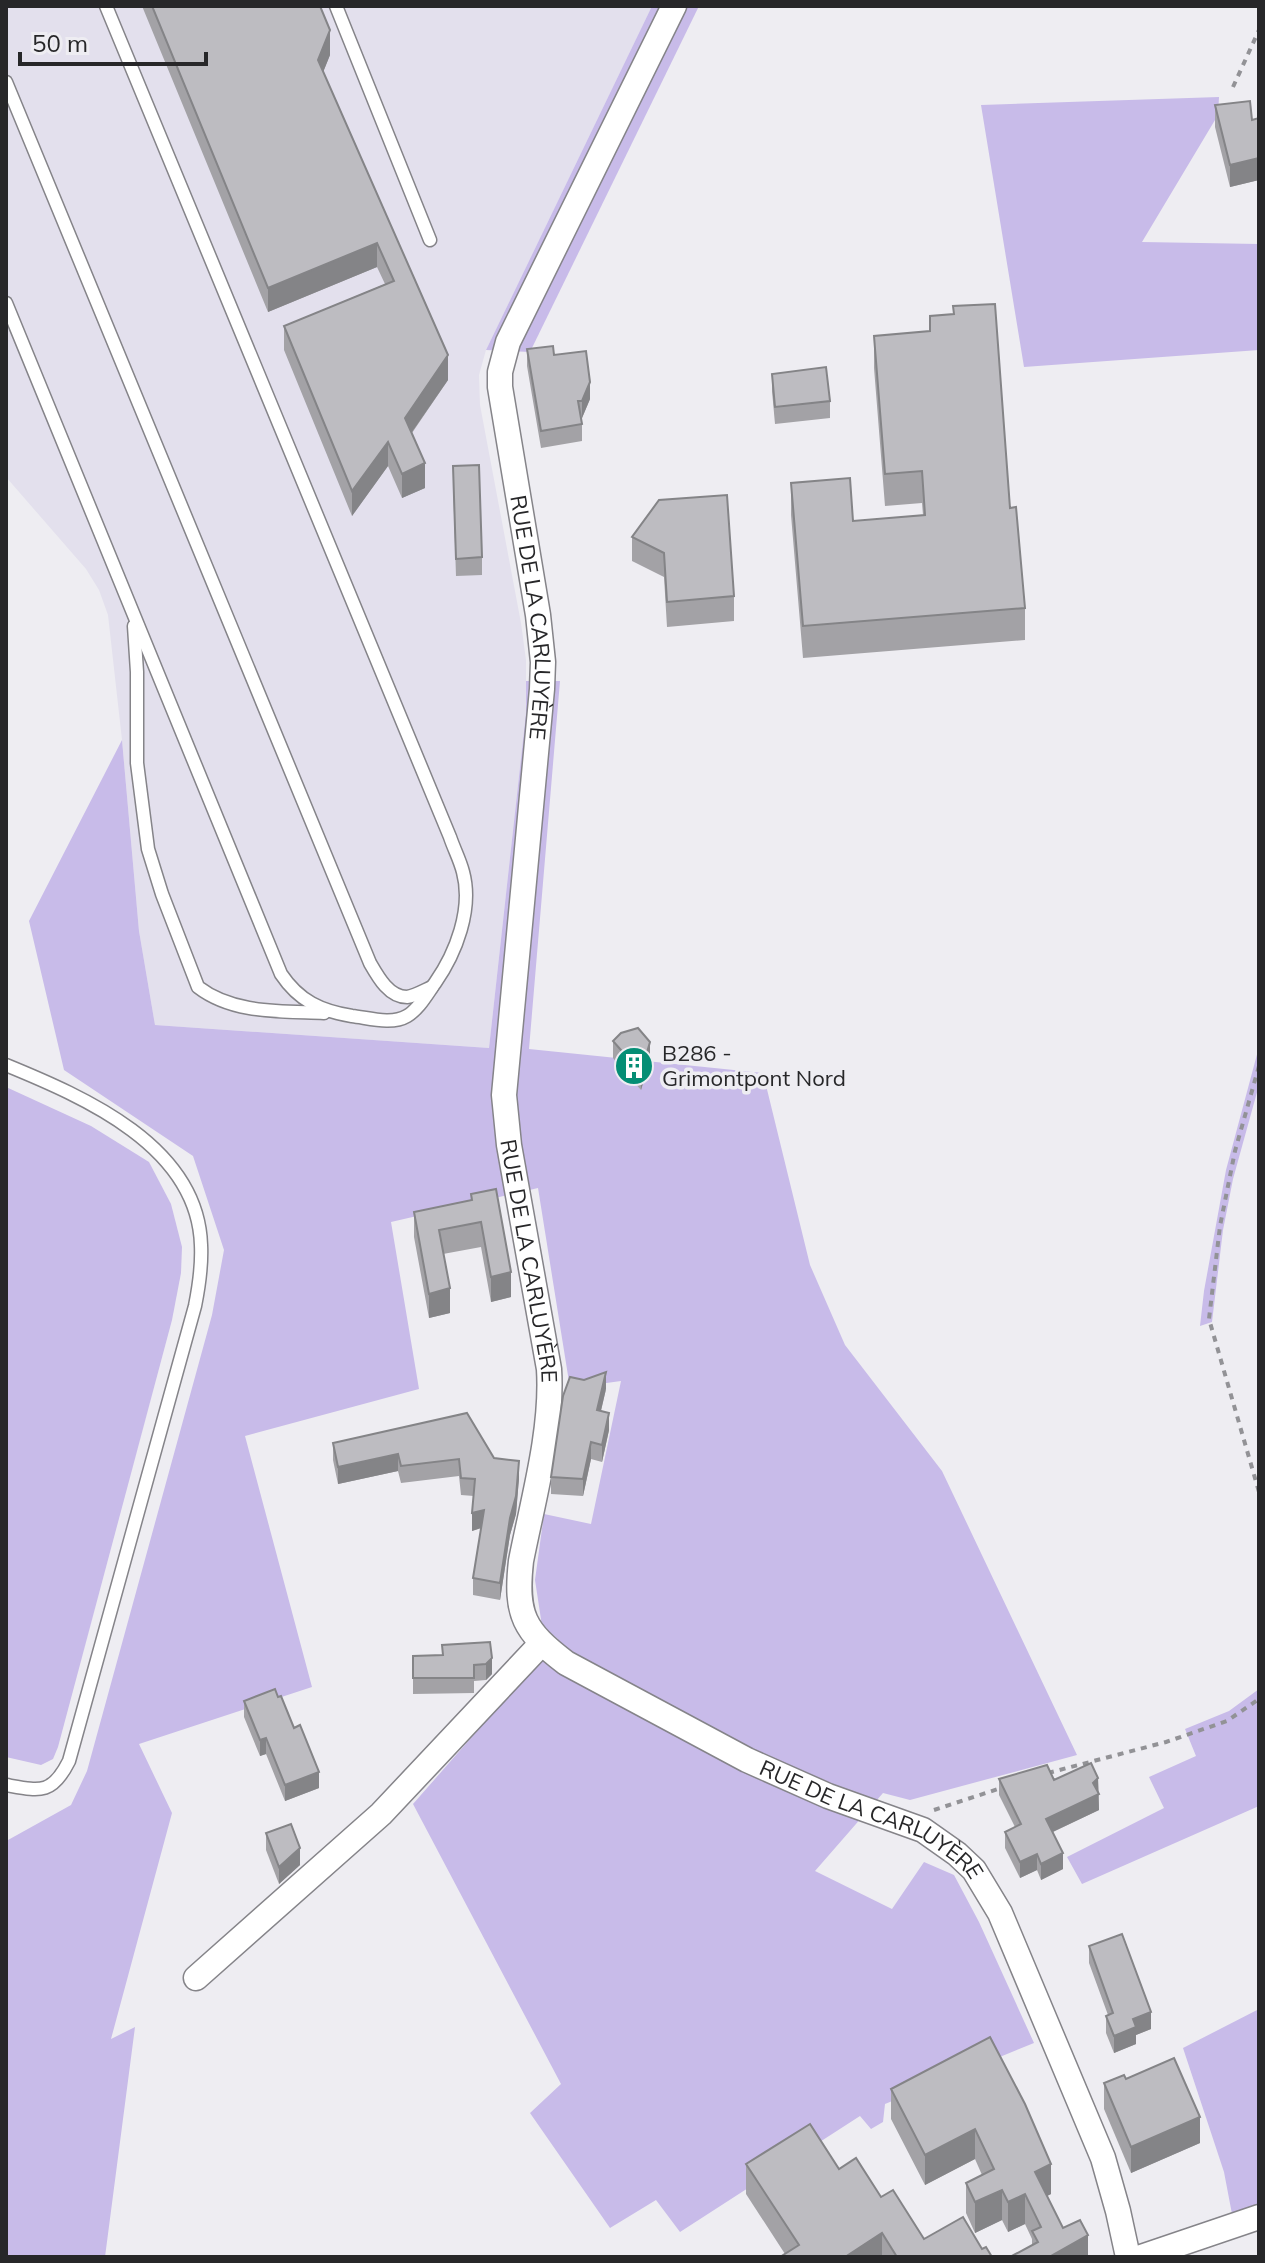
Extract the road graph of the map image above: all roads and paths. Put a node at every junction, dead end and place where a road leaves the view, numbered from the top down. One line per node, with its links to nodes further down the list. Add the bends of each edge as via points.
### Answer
1 (106, 6): 10 (lane, via 464,874 461,930)
2 (336, 6): 7 (lane)
3 (674, 6): 15 (street, RUE DE LA CARLUYÈRE, via 508,342 500,372 543,662 504,1095 549,1369 549,1416 519,1581 525,1619)
4 (1259, 30): 6 (path)
5 (6, 82): 10 (lane, via 370,963 394,993 408,997)
6 (1233, 87)
7 (430, 240)
8 (6, 303): 9 (lane)
9 (130, 607): 11 (lane, via 281,974 310,1004); 11 (lane, via 137,763 148,849 198,987 211,997 253,1010)
10 (432, 987): 11 (lane, via 406,1017 384,1021)
11 (341, 1014)
12 (6, 1065): 18 (lane, via 96,1108 165,1157 192,1205 201,1244 195,1306 69,1761 46,1789)
13 (1259, 1066): 14 (path, via 1220,1226 1209,1319)
14 (1259, 1492)
15 (541, 1644): 20 (street, RUE DE LA CARLUYÈRE, via 566,1663 747,1760); 21 (street, via 381,1814)
16 (1259, 1699): 17 (path, via 1227,1721)
17 (1048, 1773)
18 (6, 1785)
19 (1004, 1787): 20 (path)
20 (900, 1821): 23 (street, RUE DE LA CARLUYÈRE, via 957,1854 974,1870 1000,1913 1103,2158)
21 (196, 1978)
22 (1259, 2217): 24 (street)
23 (1128, 2257)
24 (1141, 2257)

